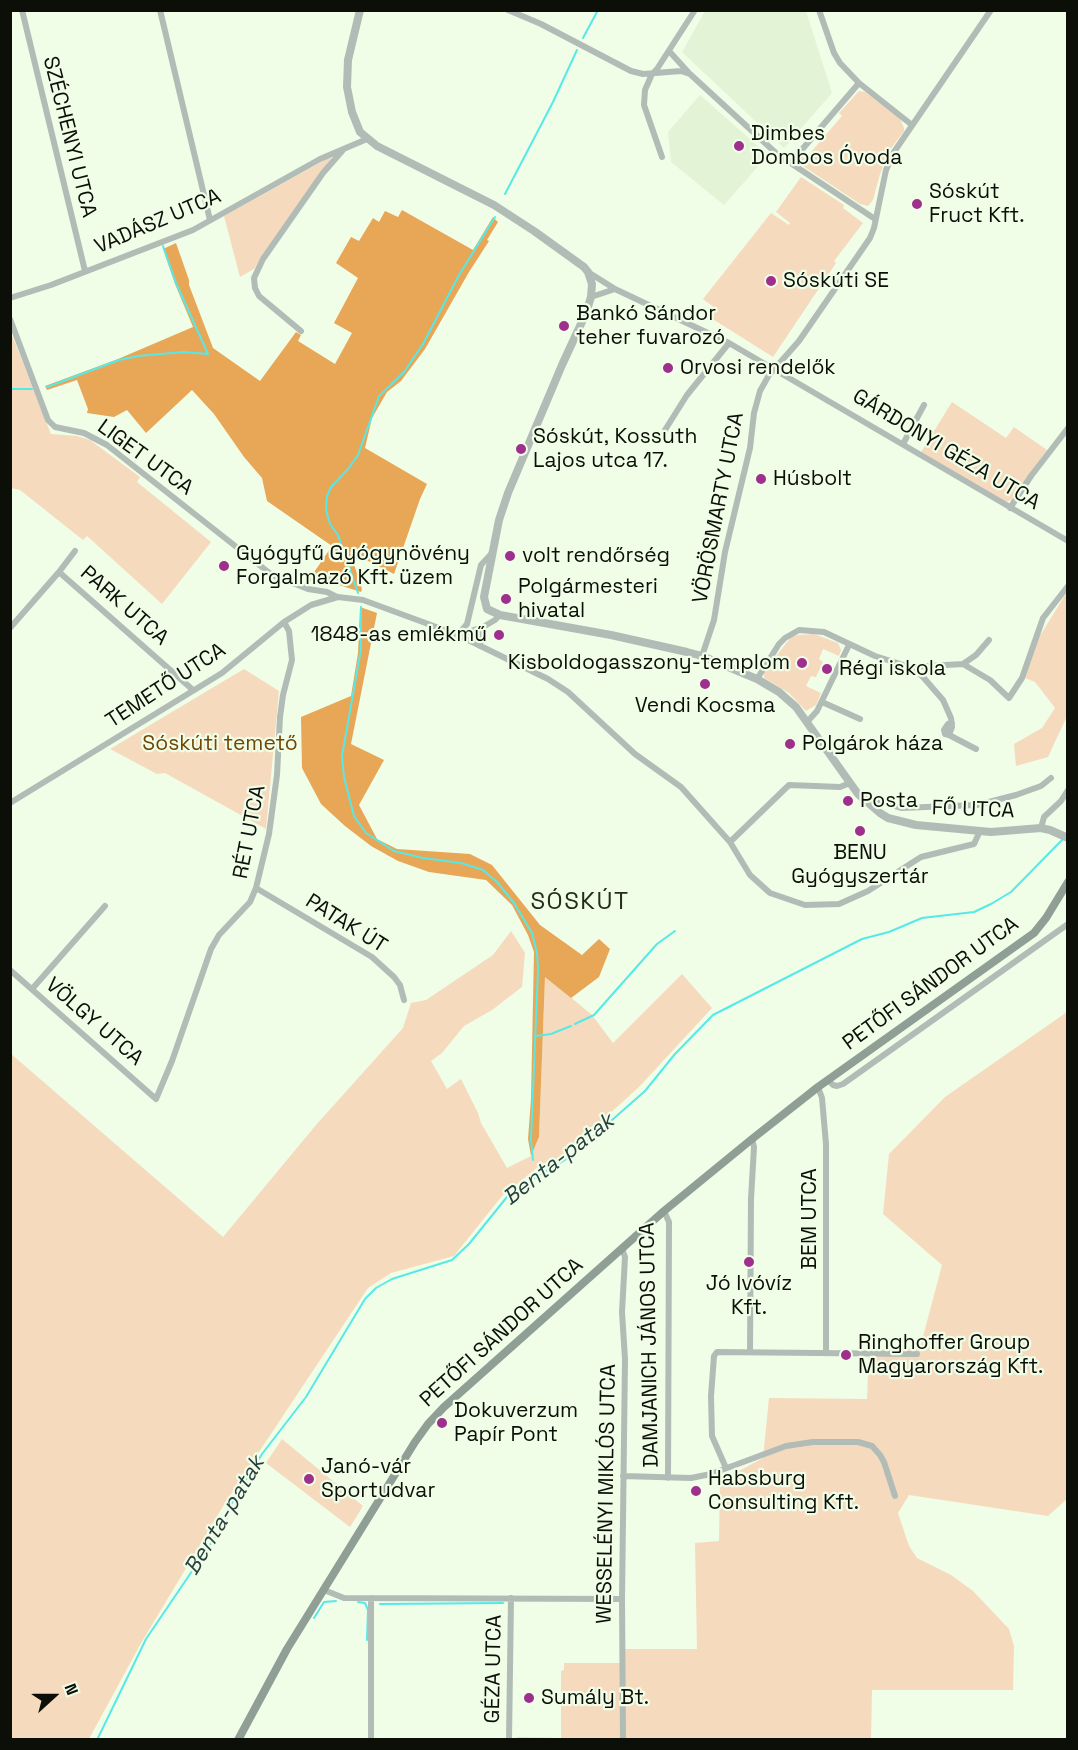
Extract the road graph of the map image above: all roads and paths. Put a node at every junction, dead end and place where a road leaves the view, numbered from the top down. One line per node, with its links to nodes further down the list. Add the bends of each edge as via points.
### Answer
1 (22, 10): 19 (street, SZÉCHENYI UTCA)
2 (160, 10): 18 (street)
3 (360, 10): 13 (street, via 348,60 347,87 356,122)
4 (695, 10): 8 (street)
5 (819, 10): 11 (street, via 834,52)
6 (991, 10): 12 (street, VÖRÖSMARTY UTCA)
7 (508, 11): 9 (street, via 631,71)
8 (669, 51): 9 (street); 10 (street)
9 (652, 74): 10 (street); 15 (street, via 644,105)
10 (690, 74): 16 (street)
11 (859, 83): 12 (street); 16 (street)
12 (912, 125): 17 (street, VÖRÖSMARTY UTCA, via 886,170)
13 (367, 139): 14 (street, VADÁSZ UTCA); 20 (street, via 504,211)
14 (345, 148): 18 (street, VADÁSZ UTCA); 25 (street, VADÁSZ UTCA, via 323,173 254,278 259,296)
15 (662, 157)
16 (792, 164): 17 (street)
17 (875, 219): 27 (street, VÖRÖSMARTY UTCA, via 870,238 799,341)
18 (210, 220): 19 (street, VADÁSZ UTCA)
19 (85, 271): 23 (street, VADÁSZ UTCA)
20 (588, 272): 21 (street, GÁRDONYI GÉZA UTCA); 22 (street)
21 (615, 290): 22 (street); 26 (street, GÁRDONYI GÉZA UTCA)
22 (591, 297): 35 (street, via 508,493)
23 (10, 298)
24 (10, 319): 38 (street, LIGET UTCA, via 51,424 84,433 106,445 261,568)
25 (300, 331)
26 (729, 343): 27 (street, GÁRDONYI GÉZA UTCA); 30 (street, via 687,395)
27 (774, 369): 31 (street, GÁRDONYI GÉZA UTCA); 49 (street, VÖRÖSMARTY UTCA, via 757,401 714,620)
28 (924, 405): 31 (street)
29 (1068, 428): 32 (street)
30 (665, 430)
31 (903, 444): 32 (street, GÁRDONYI GÉZA UTCA)
32 (1011, 508): 33 (street, GÁRDONYI GÉZA UTCA)
33 (1068, 541)
34 (75, 551): 36 (street, PARK UTCA)
35 (492, 554): 41 (street, via 483,602 487,609); 45 (street, via 481,565 467,624)
36 (59, 572): 44 (street, PARK UTCA); 55 (street, PARK UTCA)
37 (1068, 586): 50 (street, via 1043,618 1022,678 1009,698)
38 (308, 589): 39 (street, LIGET UTCA); 40 (street)
39 (338, 597): 40 (street, TEMETŐ UTCA); 45 (street, LIGET UTCA, via 363,600)
40 (311, 604): 42 (street, TEMETŐ UTCA)
41 (500, 615): 43 (street); 49 (street, FŐ UTCA)
42 (284, 622): 55 (street, TEMETŐ UTCA); 70 (street, RÉT UTCA, via 289,631 292,660 280,717 271,825)
43 (483, 627): 45 (street); 48 (street)
44 (10, 628)
45 (458, 635): 48 (street, LIGET UTCA)
46 (989, 640): 50 (street)
47 (849, 645): 51 (street); 54 (street, via 824,632 799,630 779,644); 56 (street)
48 (480, 646): 68 (street, LIGET UTCA, via 558,684 635,754 681,787)
49 (702, 656): 54 (street, FŐ UTCA)
50 (963, 664): 52 (street)
51 (910, 667): 52 (street); 53 (street)
52 (926, 667): 53 (street)
53 (923, 677): 59 (street, via 943,700 952,723 949,735)
54 (758, 679): 58 (street, FŐ UTCA, via 788,699)
55 (193, 690): 64 (street, TEMETŐ UTCA)
56 (822, 702): 57 (street); 58 (street)
57 (860, 719)
58 (808, 721): 61 (street, FŐ UTCA)
59 (976, 749)
60 (1051, 778): 63 (street, via 1041,786 976,805 901,808 873,800)
61 (850, 783): 63 (street, FŐ UTCA); 68 (street, via 840,787 789,785)
62 (1068, 790): 65 (street, via 1044,817)
63 (867, 802): 66 (street, FŐ UTCA, via 896,821)
64 (10, 803)
65 (1046, 829): 66 (street, FŐ UTCA); 67 (street)
66 (980, 831): 68 (street, LIGET UTCA, via 974,844 921,857 862,894 832,905 805,905 770,893 750,874)
67 (1068, 838)
68 (730, 842)
69 (1068, 882): 76 (main road, PETŐFI SÁNDOR UTCA, via 1034,933)
70 (256, 888): 75 (street, PATAK ÚT, via 372,957 400,985); 78 (street, RÉT UTCA, via 250,902 219,934 211,949)
71 (105, 906): 74 (street)
72 (1068, 924): 76 (street, PETŐFI SÁNDOR UTCA, via 843,1084 833,1085)
73 (10, 970): 74 (street, VÖLGY UTCA)
74 (32, 989): 78 (street, VÖLGY UTCA)
75 (404, 1000)
76 (828, 1080): 77 (main road, PETŐFI SÁNDOR UTCA)
77 (818, 1087): 79 (main road, PETŐFI SÁNDOR UTCA); 83 (street, BEM UTCA, via 826,1144)
78 (156, 1099)
79 (752, 1139): 80 (main road, PETŐFI SÁNDOR UTCA); 82 (street)
80 (664, 1211): 81 (main road, PETŐFI SÁNDOR UTCA); 87 (street, DAMJANICH JÁNOS UTCA, via 669,1222)
81 (622, 1249): 86 (street, WESSELÉNYI MIKLÓS UTCA); 89 (main road, PETŐFI SÁNDOR UTCA, via 428,1424)
82 (750, 1351): 83 (street); 85 (street, via 717,1352 714,1356 712,1436)
83 (826, 1352): 84 (street)
84 (917, 1354)
85 (726, 1468): 87 (street, via 691,1478); 88 (street, via 786,1446 858,1442 872,1446 880,1455)
86 (623, 1476): 87 (street); 92 (street, WESSELÉNYI MIKLÓS UTCA)
87 (668, 1478)
88 (895, 1496)
89 (324, 1590): 90 (street, via 341,1598); 93 (main road, PETŐFI SÁNDOR UTCA)
90 (371, 1598): 91 (street); 94 (street)
91 (511, 1598): 92 (street); 95 (street, GÉZA UTCA)
92 (622, 1599): 96 (street, WESSELÉNYI MIKLÓS UTCA)
93 (238, 1740)
94 (371, 1740)
95 (509, 1740)
96 (623, 1740)

